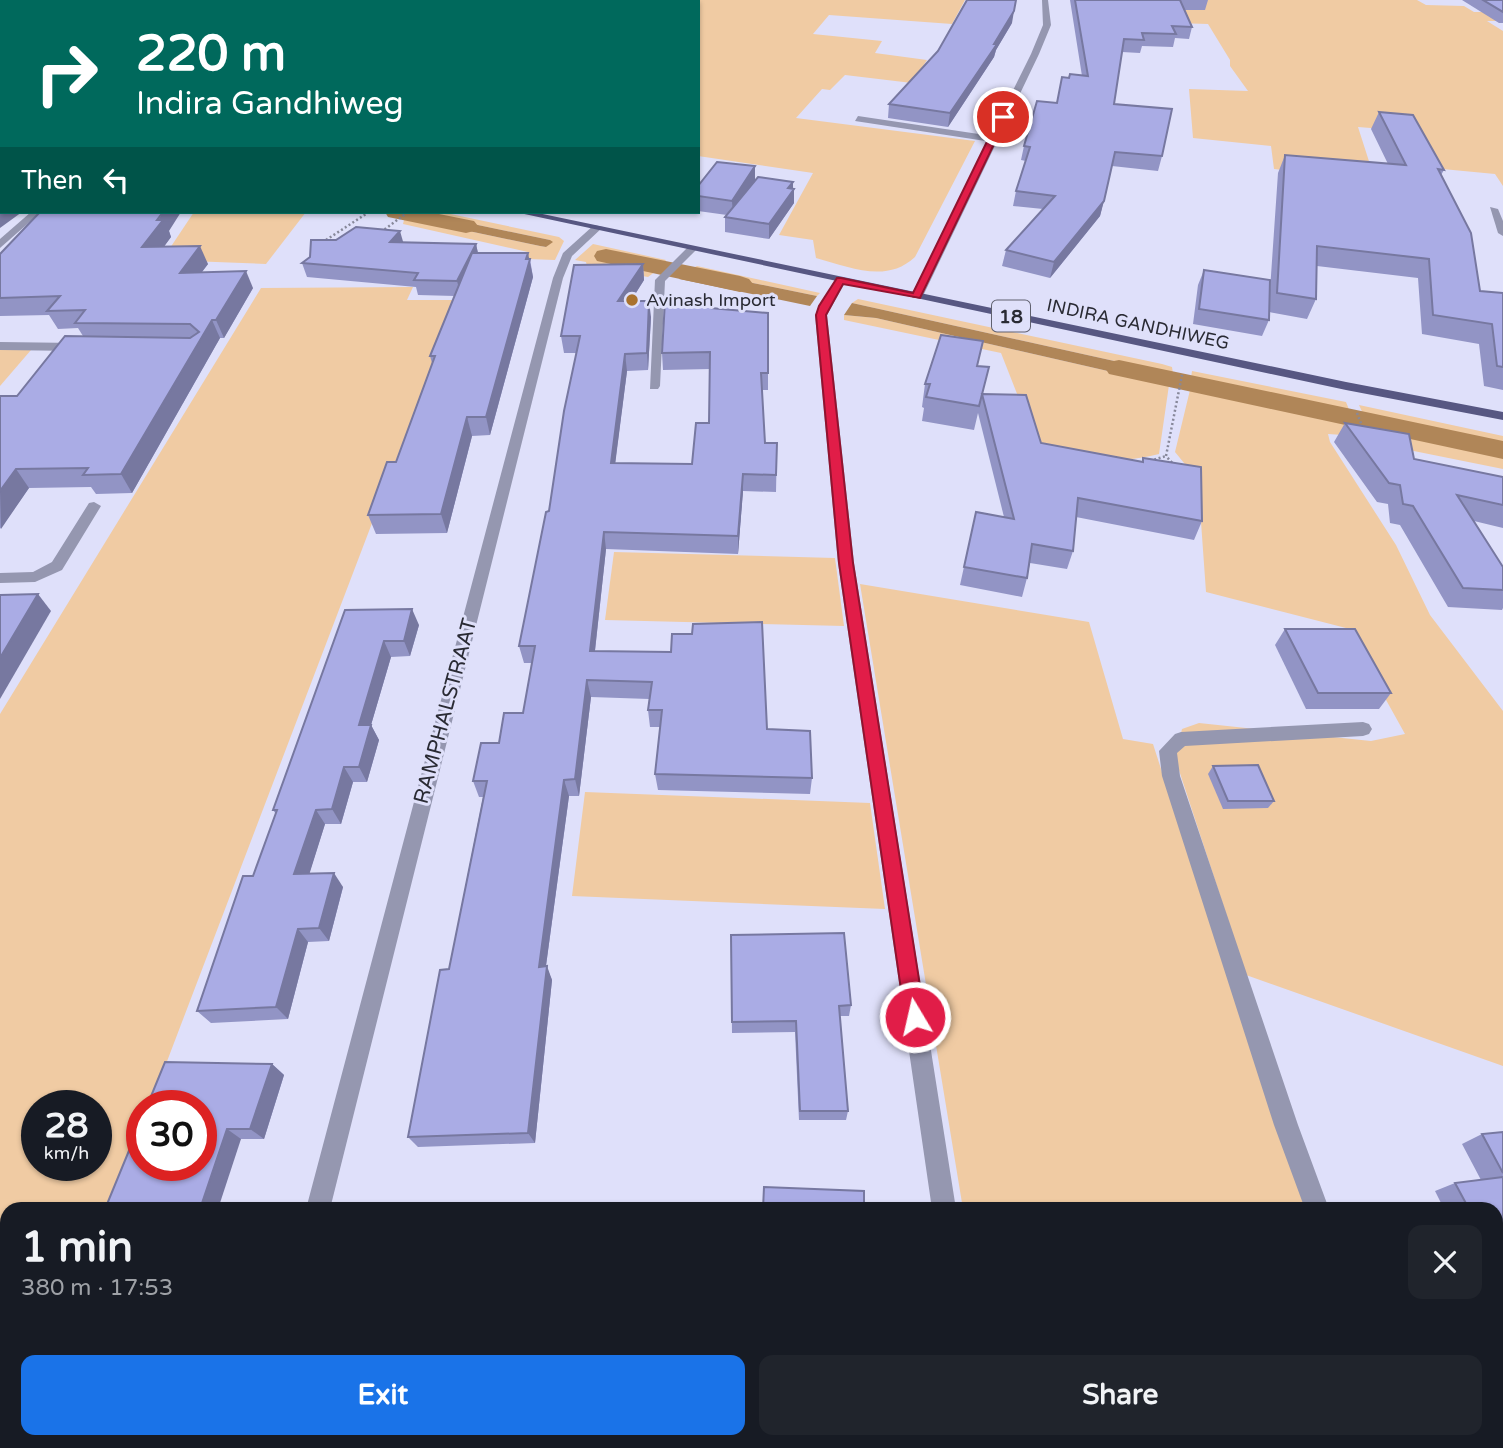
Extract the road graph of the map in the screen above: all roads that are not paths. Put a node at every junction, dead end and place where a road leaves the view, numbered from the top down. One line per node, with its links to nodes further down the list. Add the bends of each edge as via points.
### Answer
1 (1045, 0): 3 (street, via 1047,24)
2 (858, 119): 3 (street)
3 (992, 139): 12 (street)
4 (1493, 209): 8 (street)
5 (34, 214): 9 (street)
6 (530, 214): 7 (main road, INDIRA GANDHIWEG / 18)
7 (598, 227): 10 (main road, INDIRA GANDHIWEG / 18); 20 (street, RAMPHALSTRAAT, via 567,255 558,278)
8 (1503, 233)
9 (0, 245)
10 (692, 249): 11 (main road, INDIRA GANDHIWEG / 18); 15 (street, via 660,280)
11 (841, 281): 12 (main road, INDIRA GANDHIWEG / 18); 21 (street, via 821,315 846,563)
12 (916, 296): 16 (main road, INDIRA GANDHIWEG / 18)
13 (0, 346): 14 (street)
14 (91, 348)
15 (654, 386)
16 (1503, 416)
17 (94, 506): 18 (street, via 57,566 35,577)
18 (0, 578)
19 (1363, 729): 22 (street, via 1181,738 1168,751 1179,802)
20 (320, 1202)
21 (943, 1202)
22 (1314, 1202)

